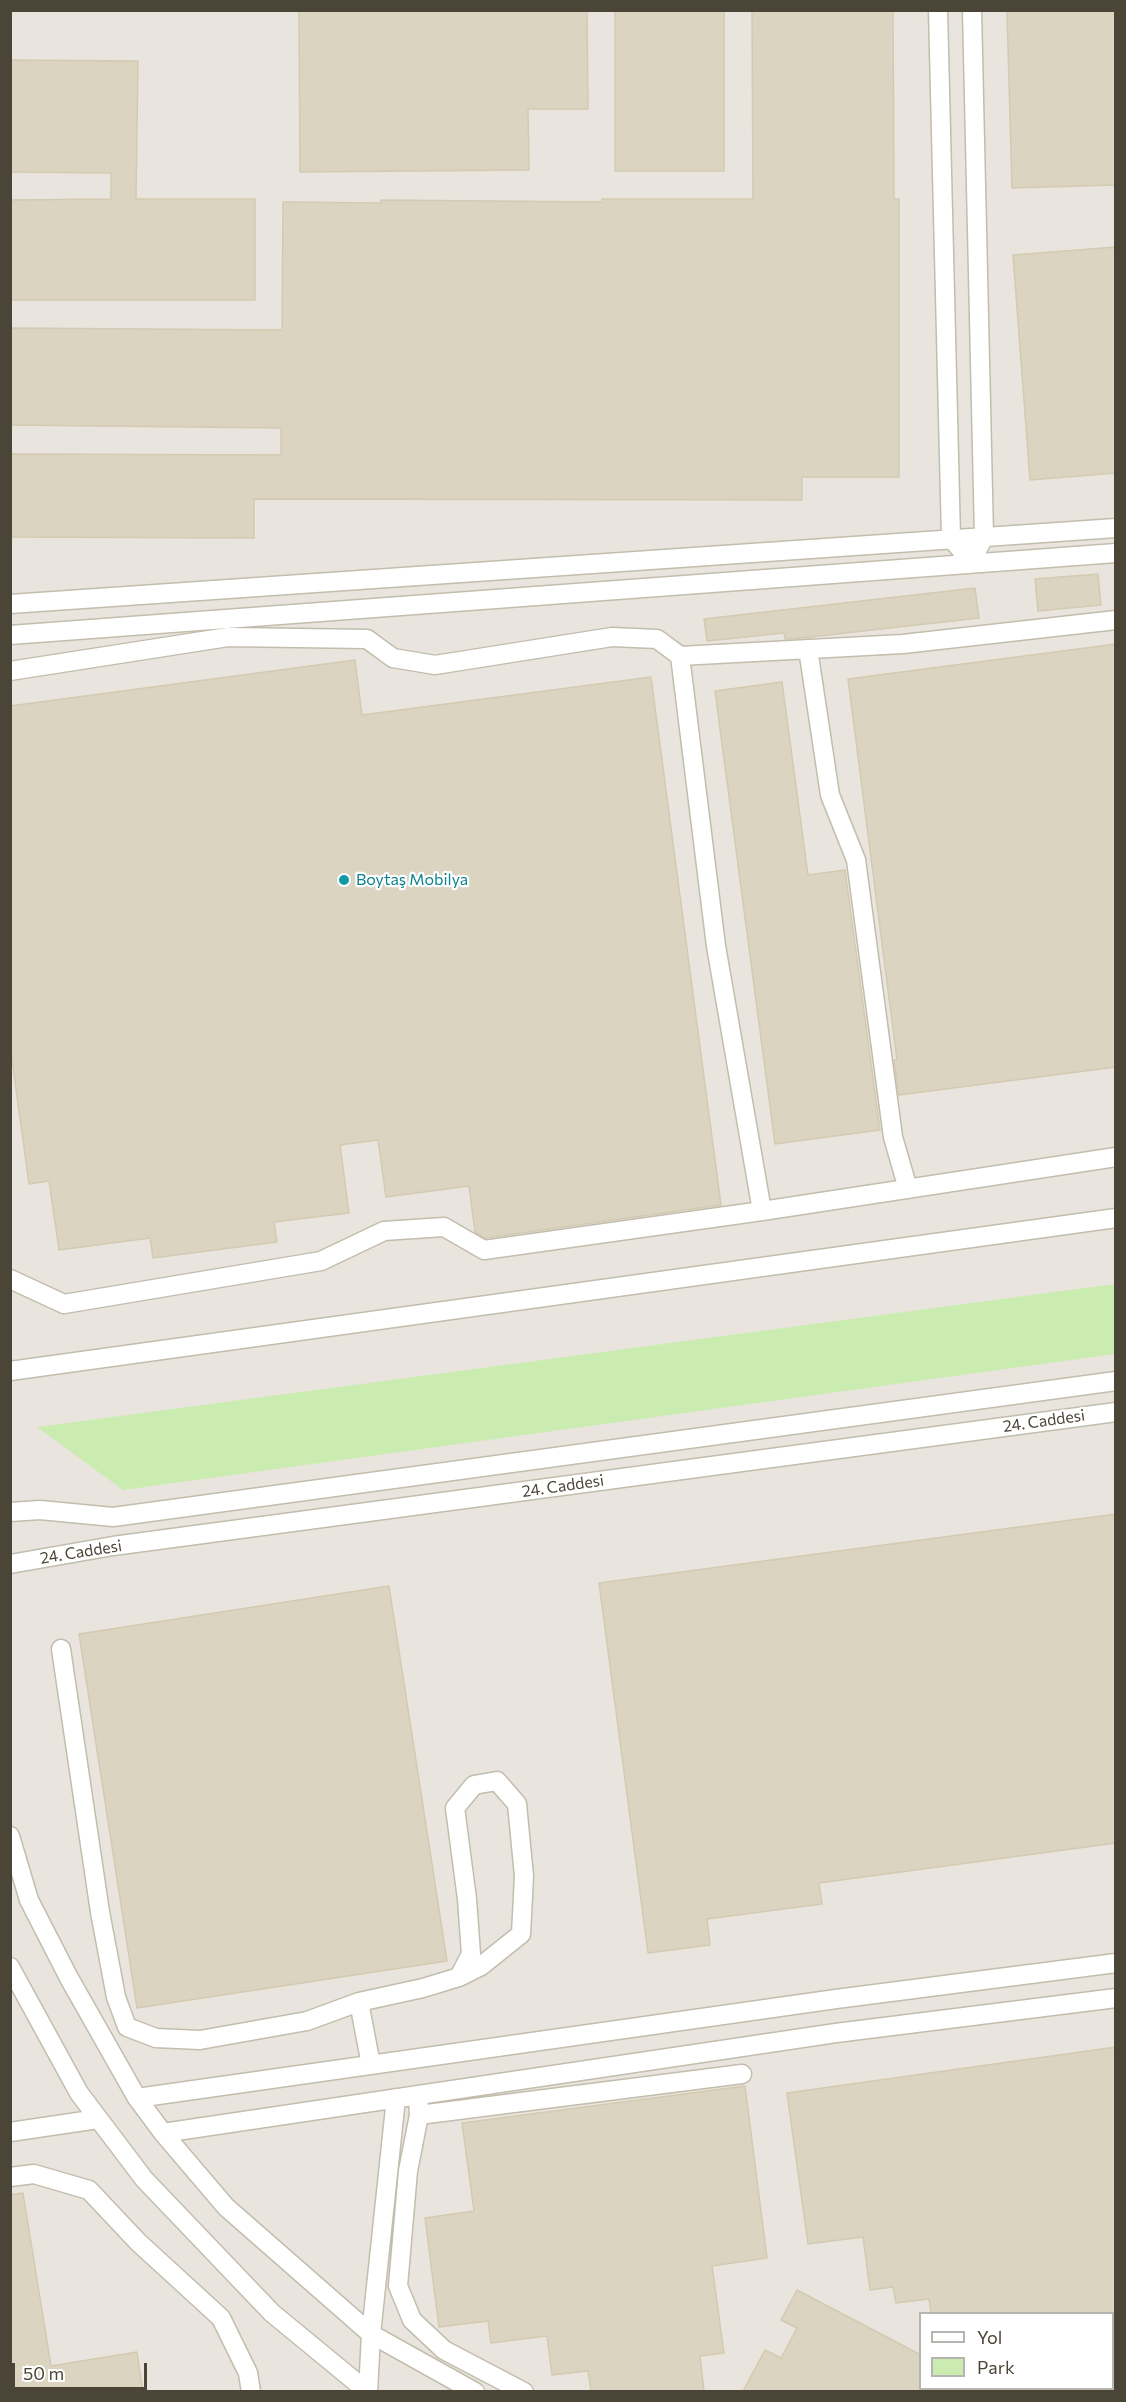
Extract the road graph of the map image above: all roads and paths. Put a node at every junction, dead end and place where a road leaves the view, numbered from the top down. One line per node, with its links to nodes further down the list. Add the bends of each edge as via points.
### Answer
1 (938, 10): 5 (street)
2 (972, 10): 4 (street)
3 (1116, 528): 4 (street)
4 (984, 537): 5 (street); 7 (street)
5 (951, 538): 7 (street); 8 (street)
6 (1116, 553): 7 (street)
7 (971, 562): 10 (street)
8 (10, 603)
9 (1116, 620): 11 (street, via 903,644)
10 (10, 635)
11 (808, 649): 12 (street); 15 (street, via 830,795 856,860 892,1137)
12 (680, 656): 13 (street, via 657,639 612,637 435,665 393,658 367,639 228,637); 16 (street, via 716,946)
13 (10, 671)
14 (1116, 1157): 15 (street)
15 (908, 1189): 16 (street)
16 (762, 1211): 18 (street, via 484,1250 444,1227 384,1231 321,1261 64,1304)
17 (1116, 1218): 19 (street)
18 (10, 1279)
19 (10, 1371)
20 (1116, 1381): 22 (street, 24. Caddesi, via 113,1517 40,1510)
21 (1116, 1412): 23 (street, 24. Caddesi, via 113,1546)
22 (10, 1512)
23 (10, 1564)
24 (61, 1648): 30 (street, via 104,1934 116,1997 127,2027 156,2038 200,2040 307,2022)
25 (10, 1836): 34 (street, via 29,1900)
26 (1116, 1963): 31 (street)
27 (10, 1967): 37 (street, via 79,2093)
28 (459, 1977): 28 (street, via 471,1954 455,1808 474,1785 497,1781 517,1804 524,1876 521,1934 481,1966); 30 (street)
29 (1116, 1998): 33 (street, via 836,2033)
30 (359, 2002): 31 (street)
31 (371, 2065): 34 (street)
32 (742, 2074): 36 (street)
33 (418, 2095): 35 (street); 36 (street)
34 (137, 2098): 39 (street)
35 (396, 2098): 39 (street); 41 (street)
36 (418, 2115): 45 (street, via 408,2171 398,2286 412,2320 444,2350)
37 (98, 2119): 38 (street); 43 (street, via 144,2179 272,2313)
38 (10, 2132)
39 (163, 2133): 41 (street, via 226,2207)
40 (10, 2177): 42 (street, via 34,2174 89,2190 138,2242 221,2318 248,2373)
41 (371, 2334): 43 (street); 44 (street)
42 (251, 2391)
43 (368, 2391)
44 (474, 2391)
45 (524, 2391)

